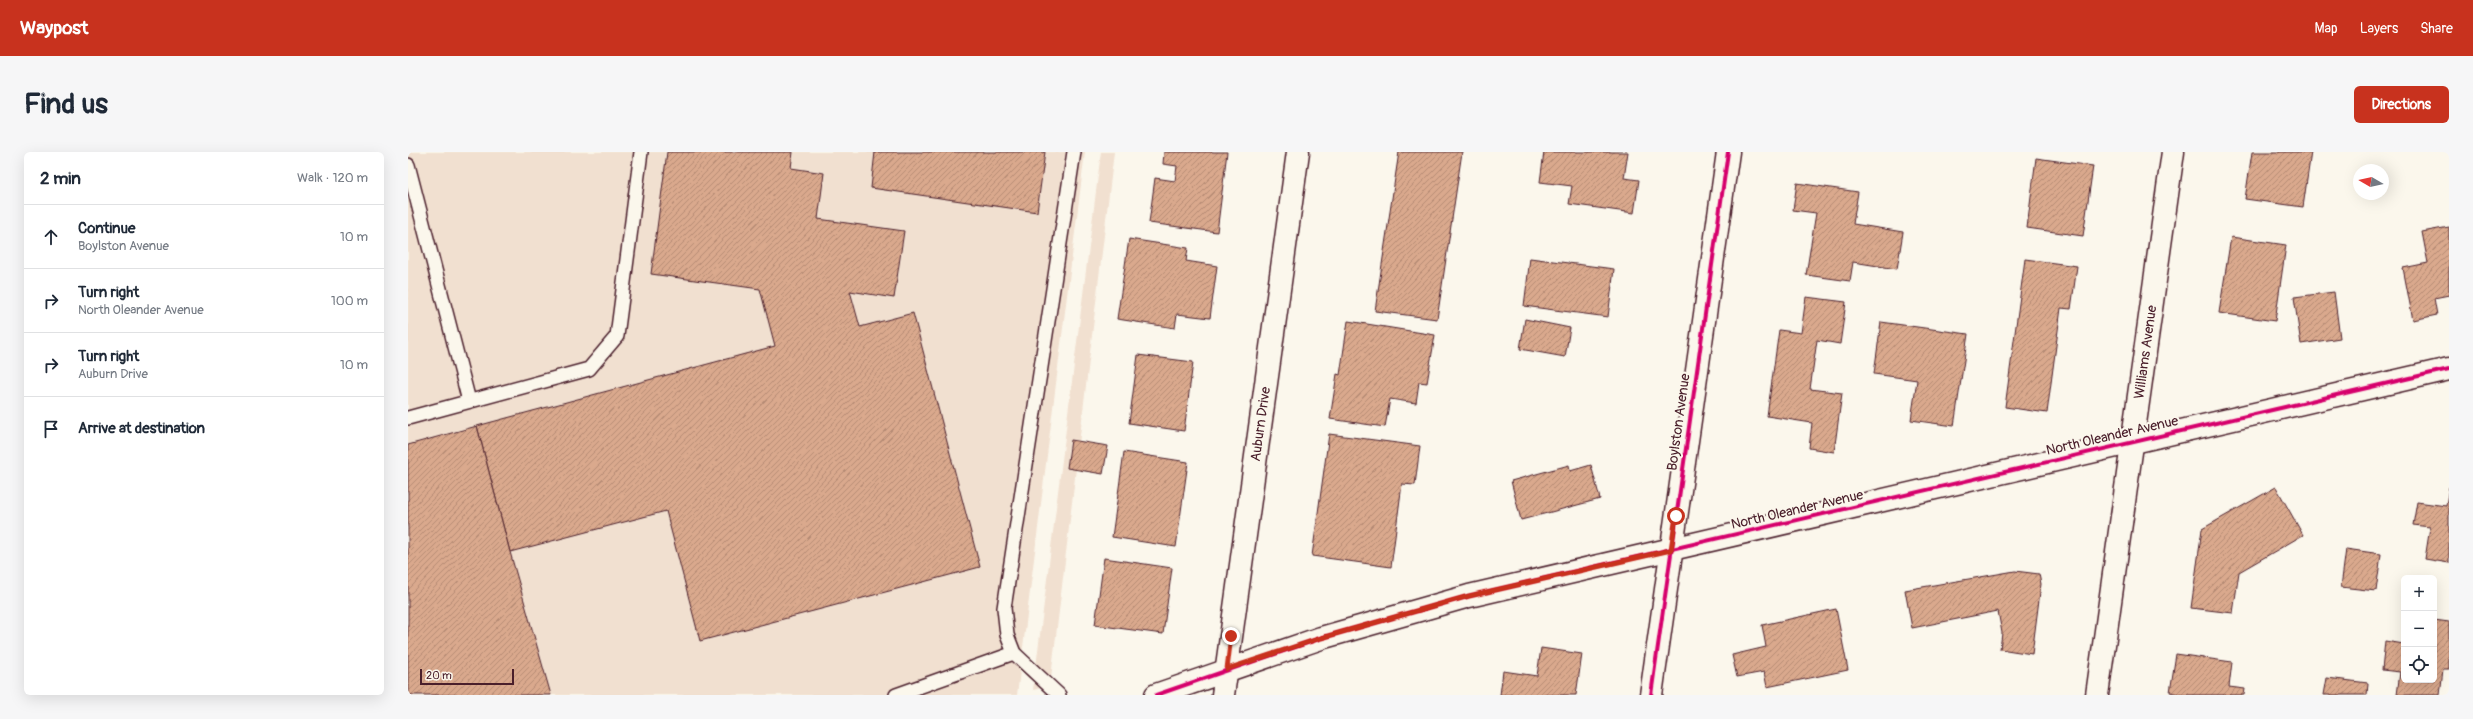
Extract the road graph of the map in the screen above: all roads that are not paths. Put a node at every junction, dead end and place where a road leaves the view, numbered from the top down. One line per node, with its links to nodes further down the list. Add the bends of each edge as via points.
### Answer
1 (641, 152): 8 (lane, via 617,336 589,369)
2 (1074, 152): 12 (lane, via 1004,608)
3 (1298, 152): 13 (street, Auburn Drive)
4 (1728, 152): 11 (street, Boylston Avenue)
5 (2173, 152): 10 (street, Williams Avenue)
6 (408, 165): 8 (lane)
7 (2449, 369): 10 (street, North Oleander Avenue)
8 (469, 401): 9 (lane)
9 (408, 418)
10 (2132, 441): 11 (street, North Oleander Avenue); 19 (street, Williams Avenue)
11 (1671, 550): 13 (street, North Oleander Avenue, via 1469,596 1321,638); 18 (street, Boylston Avenue)
12 (1014, 653): 14 (lane); 15 (lane)
13 (1227, 669): 16 (street, North Oleander Avenue); 17 (street, Auburn Drive)
14 (896, 695)
15 (1058, 695)
16 (1156, 695)
17 (1223, 695)
18 (1651, 695)
19 (2096, 695)

